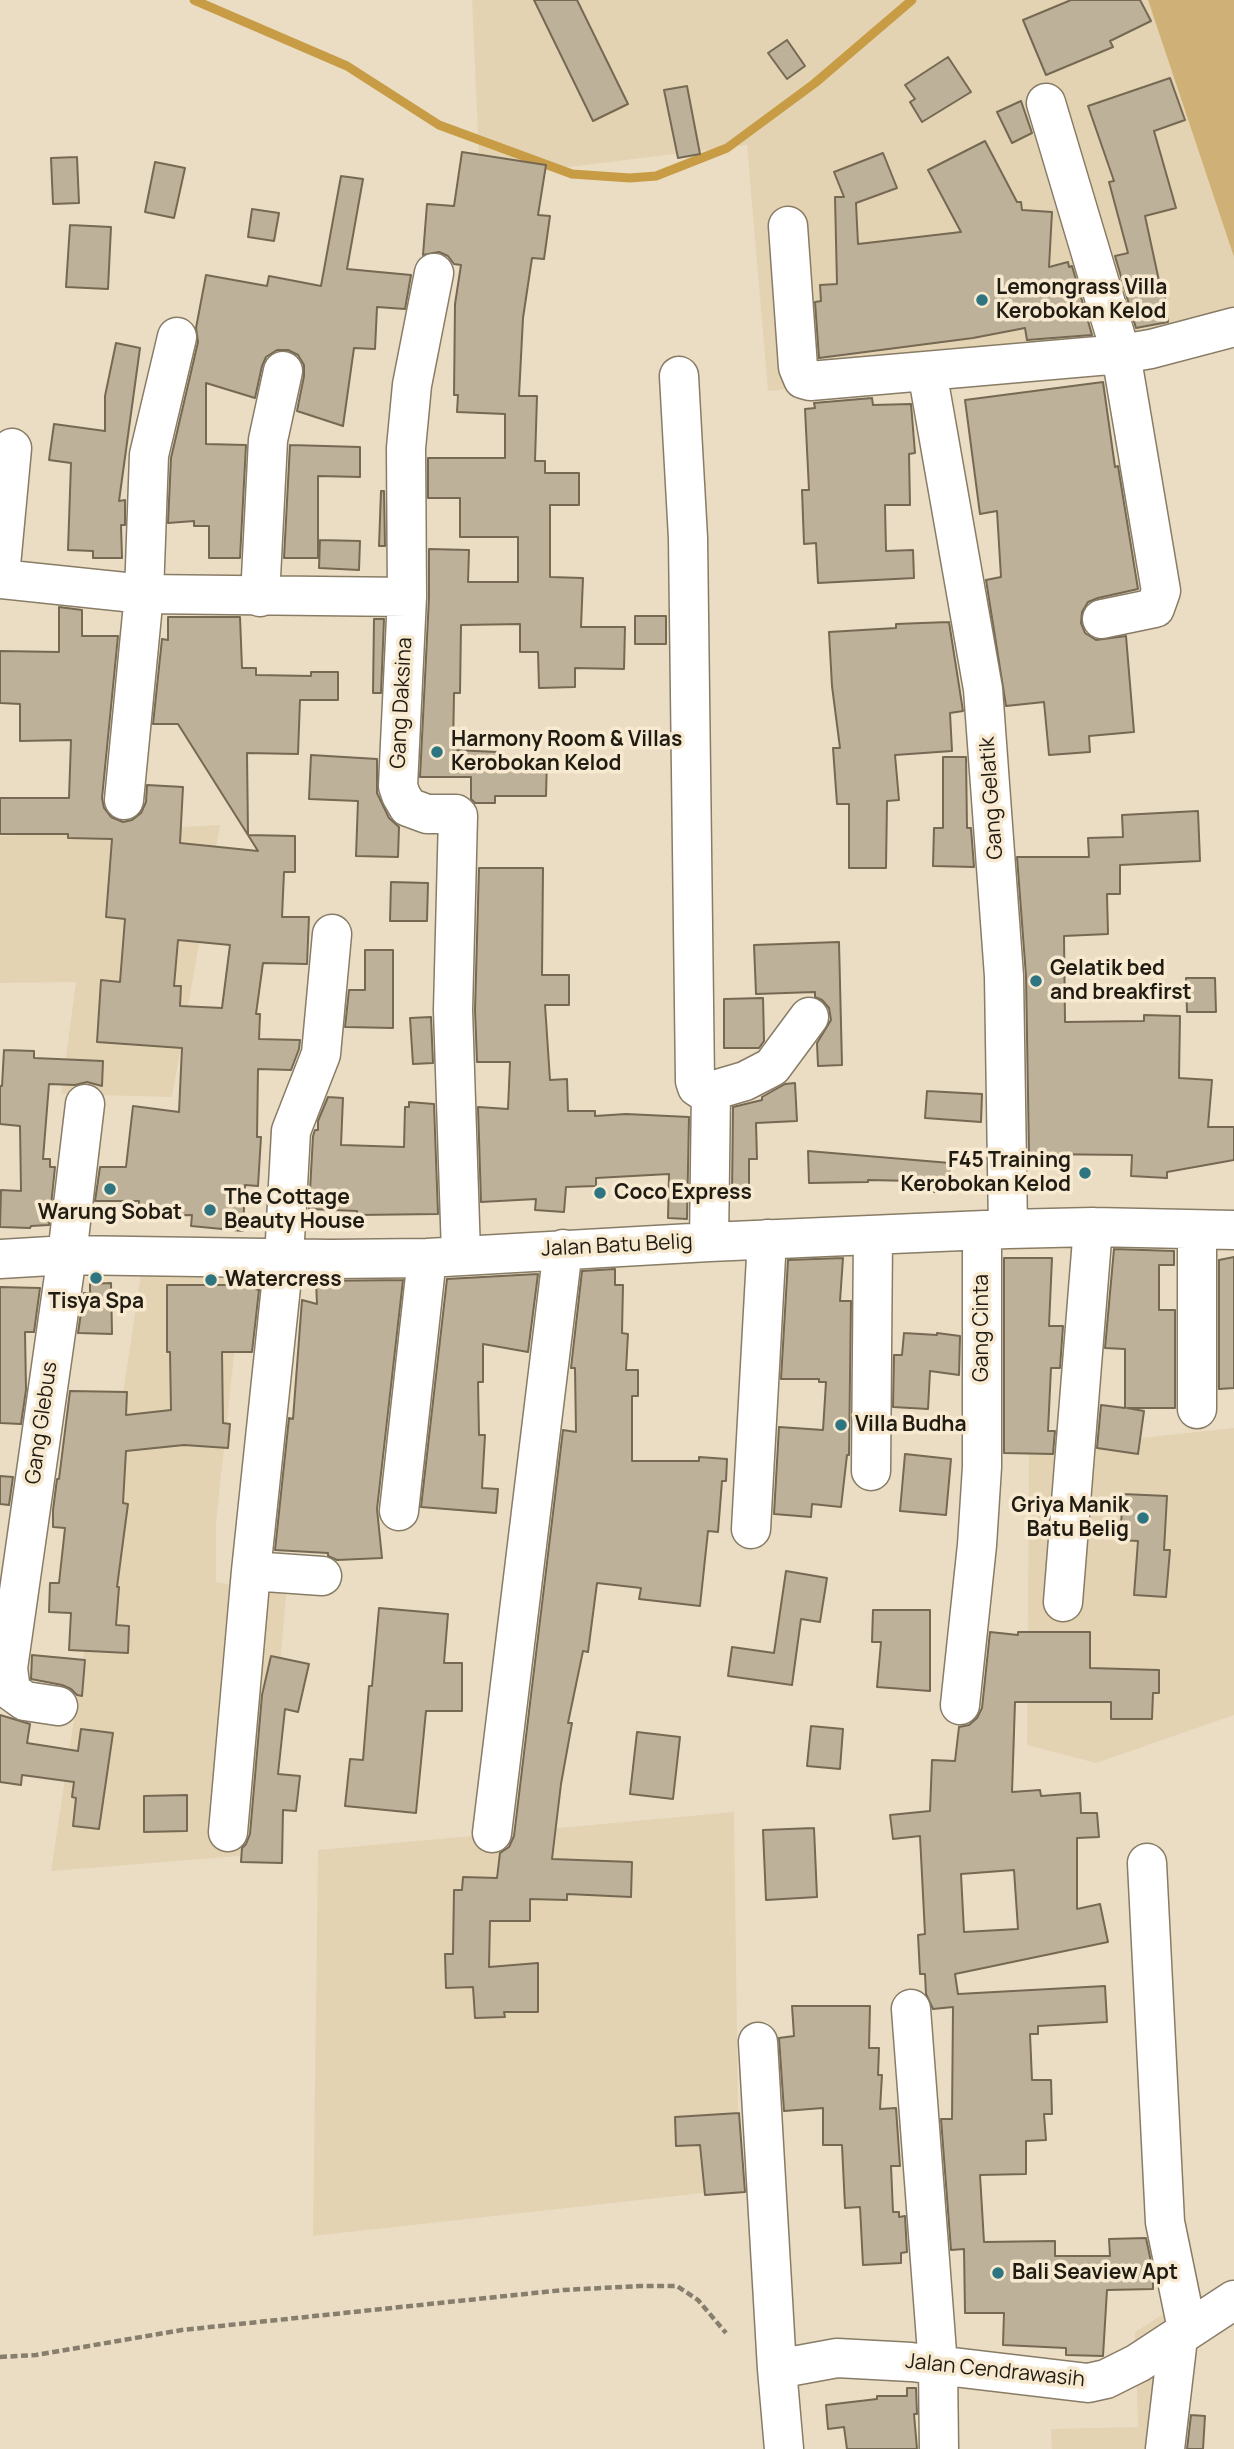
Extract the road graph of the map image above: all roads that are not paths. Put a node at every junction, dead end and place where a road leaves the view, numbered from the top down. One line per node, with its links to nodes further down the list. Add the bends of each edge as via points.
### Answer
1 (1046, 103): 6 (street)
2 (788, 226): 8 (street, via 798,368 803,379)
3 (434, 273): 14 (street, via 412,385 406,448)
4 (1234, 327): 6 (street)
5 (177, 337): 12 (street, via 149,455)
6 (1121, 354): 8 (street); 15 (street, via 1161,592 1155,608)
7 (283, 371): 13 (street, via 268,440)
8 (928, 371): 22 (street, Gang Gelatik, via 984,689 1004,976)
9 (679, 376): 19 (street, via 688,538 695,1081 703,1091)
10 (12, 448): 11 (street)
11 (0, 578): 12 (street)
12 (144, 594): 13 (street); 16 (street)
13 (260, 597): 14 (street)
14 (407, 597): 29 (street, Gang Daksina, via 398,786 408,807 427,814 458,816)
15 (1102, 619)
16 (124, 800)
17 (332, 934): 30 (street, via 321,1054 291,1131)
18 (809, 1017): 19 (street, via 772,1067)
19 (711, 1091): 26 (street)
20 (85, 1104): 28 (street, Gang Glebus)
21 (1094, 1227): 22 (street, Jalan Batu Belig); 23 (street, Jalan Batu Belig); 38 (street)
22 (995, 1230): 24 (street, Jalan Batu Belig); 39 (street, Gang Cinta, via 977,1545)
23 (1215, 1230): 32 (street)
24 (873, 1236): 25 (street, Jalan Batu Belig); 33 (street)
25 (767, 1239): 26 (street, Jalan Batu Belig); 35 (street)
26 (709, 1241): 27 (street, Jalan Batu Belig)
27 (563, 1249): 29 (street, Jalan Batu Belig); 42 (street)
28 (67, 1255): 30 (street, Jalan Batu Belig); 31 (street, Jalan Batu Belig); 40 (street, Gang Glebus, via 8,1668 11,1690 18,1696)
29 (444, 1256): 30 (street, Jalan Batu Belig); 34 (street)
30 (284, 1258): 36 (street)
31 (0, 1259)
32 (1197, 1409)
33 (871, 1471)
34 (399, 1511)
35 (751, 1528)
36 (251, 1571): 37 (street); 41 (street)
37 (322, 1576)
38 (1063, 1602)
39 (960, 1704)
40 (58, 1706)
41 (228, 1832)
42 (492, 1833)
43 (1147, 1863): 47 (street, via 1165,2222)
44 (911, 2009): 48 (street)
45 (758, 2042): 49 (street)
46 (1234, 2300): 47 (street, Jalan Cendrawasih)
47 (1182, 2334): 48 (street, Jalan Cendrawasih, via 1138,2363 1088,2383); 52 (street)
48 (937, 2366): 49 (street, Jalan Cendrawasih, via 836,2358); 51 (street)
49 (777, 2370): 50 (street)
50 (784, 2449)
51 (939, 2449)
52 (1165, 2449)

